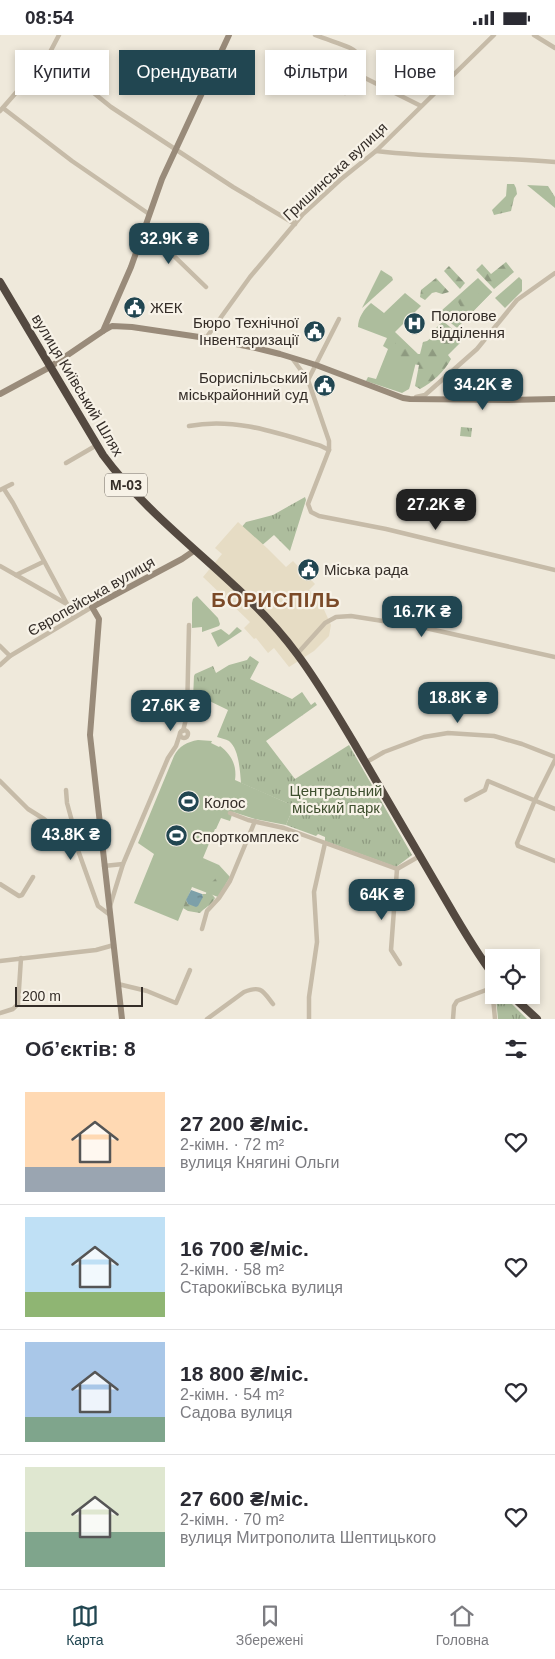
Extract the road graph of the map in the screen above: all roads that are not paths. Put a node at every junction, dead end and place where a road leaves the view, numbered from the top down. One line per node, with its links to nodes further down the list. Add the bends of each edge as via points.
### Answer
1 (59, 35): 7 (street)
2 (229, 35): 14 (street)
3 (316, 35): 8 (street)
4 (494, 35): 12 (street, Гришинська вулиця)
5 (534, 35): 6 (street)
6 (555, 48)
7 (51, 50)
8 (354, 50)
9 (366, 79): 12 (street)
10 (15, 93): 13 (street)
11 (96, 95): 14 (street)
12 (421, 107): 15 (street, Гришинська вулиця)
13 (1, 109): 17 (street)
14 (175, 150): 17 (street); 18 (street)
15 (376, 151): 16 (street); 18 (street, Гришинська вулиця, via 340,180)
16 (555, 162)
17 (149, 214): 19 (street)
18 (295, 225): 25 (street, Гришинська вулиця, via 250,277)
19 (145, 228): 22 (street); 24 (street)
20 (555, 273): 31 (street, via 517,300 477,349 438,384 425,395)
21 (0, 282): 28 (highway, вулиця Київський Шлях / М-03)
22 (206, 287)
23 (339, 319): 27 (street)
24 (103, 331): 25 (street, via 119,325); 28 (street)
25 (206, 338): 26 (street)
26 (292, 358): 27 (street); 29 (street)
27 (316, 365): 29 (street); 31 (street)
28 (50, 367): 30 (street); 34 (highway, вулиця Київський Шлях / М-03)
29 (308, 380): 35 (street)
30 (0, 394)
31 (410, 399): 32 (street)
32 (555, 399)
33 (189, 426): 35 (street, via 211,423 253,426)
34 (97, 445): 36 (street); 39 (highway, вулиця Київський Шлях / М-03, via 135,495)
35 (329, 449): 42 (street, via 308,504 311,512)
36 (66, 463)
37 (12, 484): 38 (street)
38 (2, 490): 40 (street)
39 (195, 550): 45 (street, Європейська вулиця); 49 (highway, вулиця Київський Шлях / М-03, via 266,618)
40 (43, 561): 43 (street); 44 (street)
41 (0, 566): 43 (street)
42 (555, 570)
43 (16, 575): 44 (street)
44 (66, 603): 46 (street)
45 (92, 607): 46 (street, Європейська вулиця); 69 (street, via 99,619 90,735)
46 (74, 617): 50 (street, Європейська вулиця)
47 (189, 625): 53 (street)
48 (0, 646): 50 (street)
49 (297, 654): 51 (street, via 325,623 336,617 351,616 421,627); 56 (highway, вулиця Київський Шлях / М-03)
50 (10, 657): 52 (street, Європейська вулиця)
51 (555, 657)
52 (0, 665)
53 (183, 732): 54 (street); 54 (street, via 188,735)
54 (176, 746): 68 (street)
55 (555, 758): 56 (street, via 494,736 448,733 416,740); 60 (street)
56 (365, 763): 66 (highway, вулиця Київський Шлях / М-03)
57 (0, 781): 64 (street, via 28,809 61,834)
58 (66, 790): 64 (street)
59 (466, 800): 60 (street, via 485,790 488,781)
60 (535, 800): 61 (street); 67 (street, via 517,843)
61 (555, 809)
62 (230, 813): 63 (street)
63 (255, 821): 65 (street); 75 (street, via 230,881 208,911)
64 (74, 839): 74 (street, via 98,906)
65 (325, 843): 70 (street); 90 (street, via 314,892 317,942)
66 (420, 857): 70 (street); 79 (highway, вулиця Київський Шлях / М-03)
67 (555, 861)
68 (123, 864): 69 (street); 73 (street)
69 (104, 866): 73 (street)
70 (397, 869): 80 (street, via 391,950)
71 (33, 877): 72 (street, via 19,896)
72 (0, 884)
73 (110, 907): 74 (street)
74 (110, 915): 76 (street)
75 (202, 929)
76 (114, 945): 77 (street); 82 (street)
77 (21, 958): 78 (street); 87 (street, via 18,1004 14,1009)
78 (0, 961)
79 (485, 962)
80 (400, 964)
81 (190, 971): 82 (street, via 176,1003)
82 (118, 984): 88 (street)
83 (485, 990): 91 (street, via 457,1001)
84 (272, 1004): 89 (street, via 262,990 252,989)
85 (494, 1004): 92 (street)
86 (521, 1004): 93 (highway)
87 (0, 1013)
88 (122, 1019)
89 (207, 1019)
90 (309, 1019)
91 (453, 1019)
92 (495, 1019)
93 (538, 1019)

